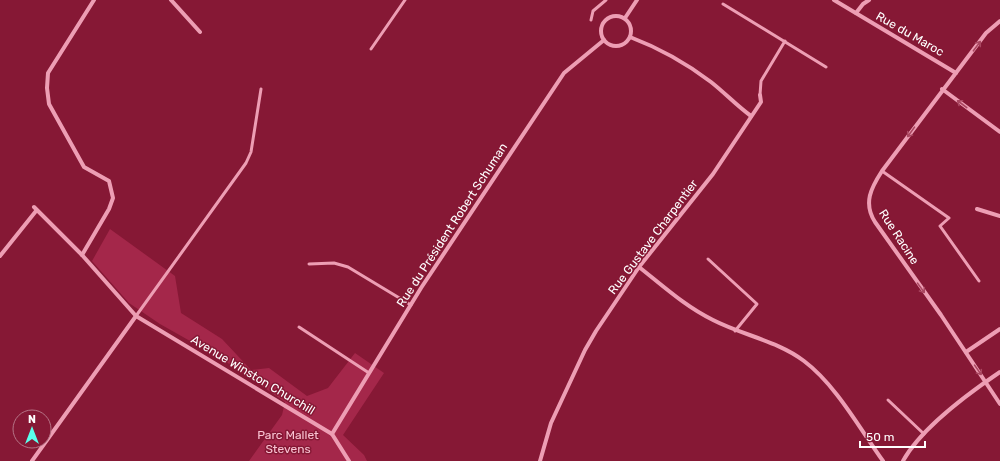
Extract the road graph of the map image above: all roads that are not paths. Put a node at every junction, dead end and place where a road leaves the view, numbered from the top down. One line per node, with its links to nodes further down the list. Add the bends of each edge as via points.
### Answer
1 (94, 0): 28 (street, via 48,73 47,88 49,104 84,166 90,172 109,181 113,198)
2 (171, 0): 13 (street)
3 (406, 0): 17 (lane)
4 (605, 0): 11 (lane, via 593,11)
5 (637, 0): 10 (street)
6 (834, 0): 9 (street, Rue du Maroc)
7 (869, 0): 9 (street)
8 (723, 4): 16 (lane)
9 (856, 13): 19 (street, Rue du Maroc)
10 (625, 18): 14 (street, via 631,26); 15 (street, via 616,16 605,20 601,29)
11 (591, 20)
12 (1000, 21): 19 (street, Rue Racine, one-way to 12, via 989,30)
13 (200, 32)
14 (630, 37): 15 (street, via 618,46); 23 (street, via 682,62)
15 (604, 40): 34 (street, Rue du Président Robert Schuman, via 564,73)
16 (785, 41): 18 (lane); 22 (lane, via 761,80)
17 (371, 49)
18 (826, 67)
19 (956, 73): 21 (street, Rue Racine)
20 (261, 89): 35 (lane, via 251,152 246,163)
21 (942, 89): 24 (street, one-way to 21); 25 (street, Rue Racine, one-way to 25)
22 (760, 95): 23 (street, Rue Gustave Charpentier, via 761,102)
23 (751, 116): 32 (street, Rue Gustave Charpentier, via 700,192)
24 (1000, 132)
25 (882, 171): 33 (lane, via 949,218 940,226); 39 (street, Rue Racine, one-way to 39, via 870,190 871,215)
26 (977, 209): 27 (street)
27 (1000, 216)
28 (82, 255): 29 (street, Avenue Winston Churchill, via 35,209); 35 (street, Avenue Winston Churchill)
29 (0, 256)
30 (708, 259): 38 (lane, via 757,304)
31 (309, 264): 34 (lane, via 334,263 348,267)
32 (639, 267): 38 (street, via 685,304); 49 (street, Rue Gustave Charpentier, via 585,350 550,428)
33 (979, 281)
34 (411, 305): 41 (street, Rue du Président Robert Schuman)
35 (136, 316): 45 (street, Avenue Winston Churchill); 47 (street)
36 (299, 327): 41 (lane)
37 (1000, 330): 39 (street)
38 (735, 331): 50 (street, via 787,351 804,361 825,381)
39 (966, 352): 42 (street, Rue Racine, one-way to 42)
40 (1000, 372): 42 (street)
41 (369, 373): 45 (street, Rue du Président Robert Schuman)
42 (986, 382): 44 (street, Rue Racine); 46 (street)
43 (888, 400): 46 (lane)
44 (1000, 404)
45 (332, 434): 48 (street, Avenue Winston Churchill)
46 (924, 434): 51 (street)
47 (32, 461)
48 (349, 461)
49 (540, 461)
50 (883, 461)
51 (903, 461)

